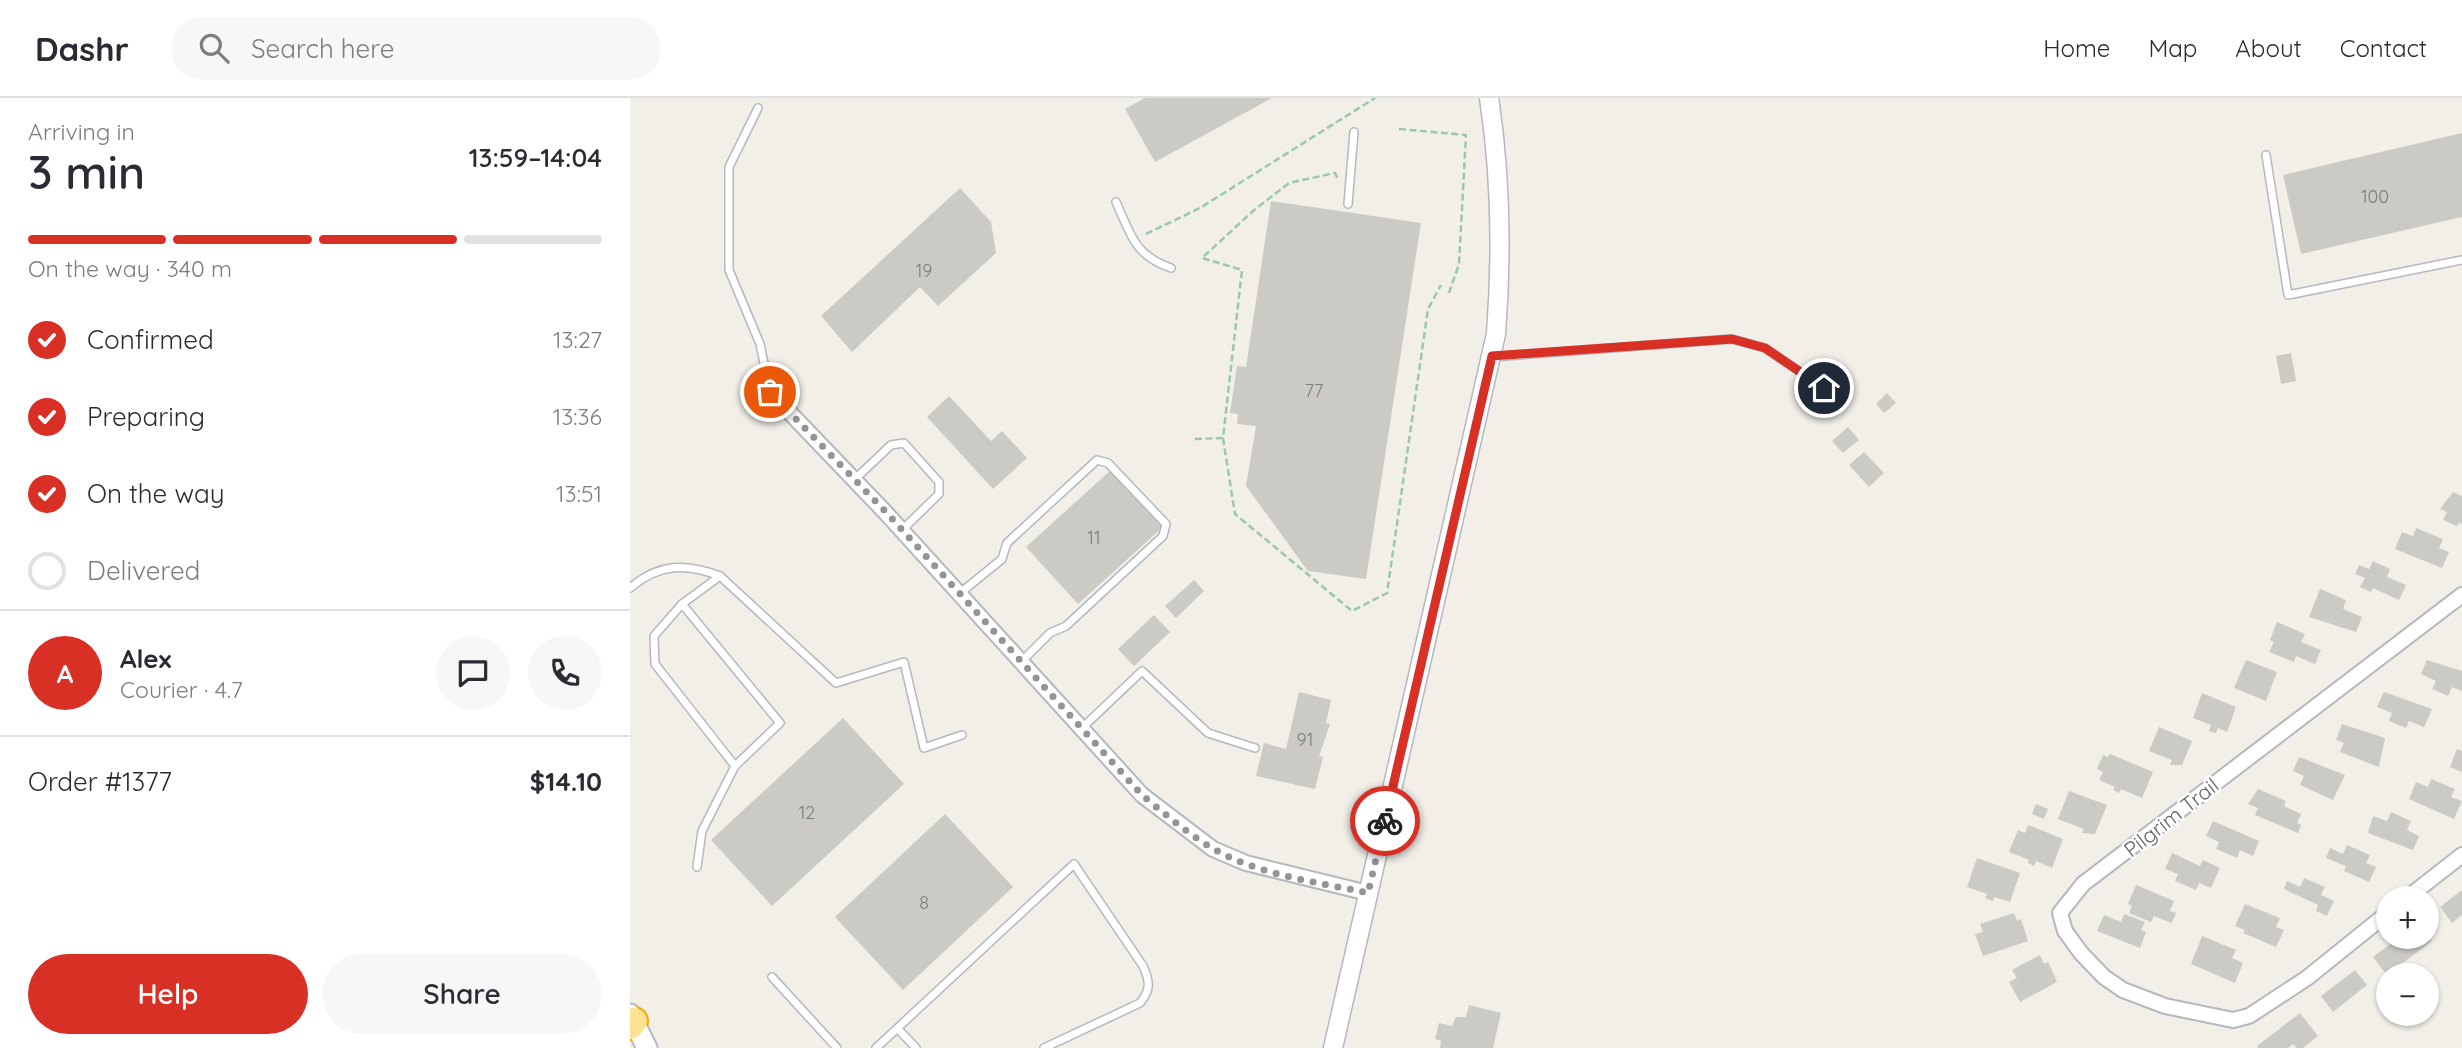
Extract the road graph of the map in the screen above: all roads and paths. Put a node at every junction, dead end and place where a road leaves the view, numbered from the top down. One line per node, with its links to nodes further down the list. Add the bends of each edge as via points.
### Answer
1 (1375, 98): 9 (path, via 1200,208)
2 (1489, 98): 14 (street, via 1498,156 1500,272)
3 (758, 108): 16 (lane, via 729,167 729,270 760,344)
4 (1399, 129): 13 (path, via 1466,135 1459,264)
5 (1354, 132): 8 (lane)
6 (2266, 155): 10 (lane, via 2288,295)
7 (1116, 202): 9 (lane)
8 (1348, 204): 17 (path, via 1335,173 1289,183 1202,258 1242,270)
9 (1133, 241): 11 (lane, via 1150,260)
10 (2462, 260)
11 (1171, 268)
12 (1441, 285): 17 (path, via 1428,309 1387,593 1352,611 1235,514)
13 (1450, 293)
14 (1492, 356): 15 (lane, via 1732,339 1765,348); 34 (street)
15 (1824, 388)
16 (770, 392): 19 (street)
17 (1223, 438): 18 (path)
18 (1195, 439)
19 (854, 480): 20 (street); 20 (lane, via 891,445 904,443 939,482 939,494)
20 (902, 531): 23 (street)
21 (720, 576): 22 (lane, via 694,566 664,568); 25 (lane); 28 (lane, via 836,683 904,662 925,748)
22 (630, 588)
23 (958, 594): 26 (street); 26 (lane, via 1002,559 1007,543 1097,460 1108,463 1166,524 1163,536)
24 (2462, 595): 35 (street, Pilgrim Trail, via 2083,884 2062,907 2060,919 2088,962 2113,984 2165,1006 2234,1020 2249,1016 2307,978)
25 (682, 604): 30 (lane, via 654,636 655,664); 30 (lane, via 780,723)
26 (1021, 662): 27 (street)
27 (1082, 729): 29 (lane, via 1142,671 1208,733); 34 (street, via 1142,795 1213,849 1290,876)
28 (962, 735)
29 (1255, 748)
30 (735, 766): 32 (lane, via 702,831)
31 (2462, 855): 33 (street)
32 (697, 867)
33 (2422, 886)
34 (1368, 893): 44 (street)
35 (2376, 922)
36 (772, 977): 40 (lane)
37 (631, 1021): 39 (main road)
38 (898, 1029): 41 (lane); 42 (lane); 43 (lane, via 1074,864 1143,966 1149,989 1140,1003)
39 (647, 1048)
40 (837, 1048)
41 (876, 1048)
42 (916, 1048)
43 (1044, 1048)
44 (1333, 1048)

